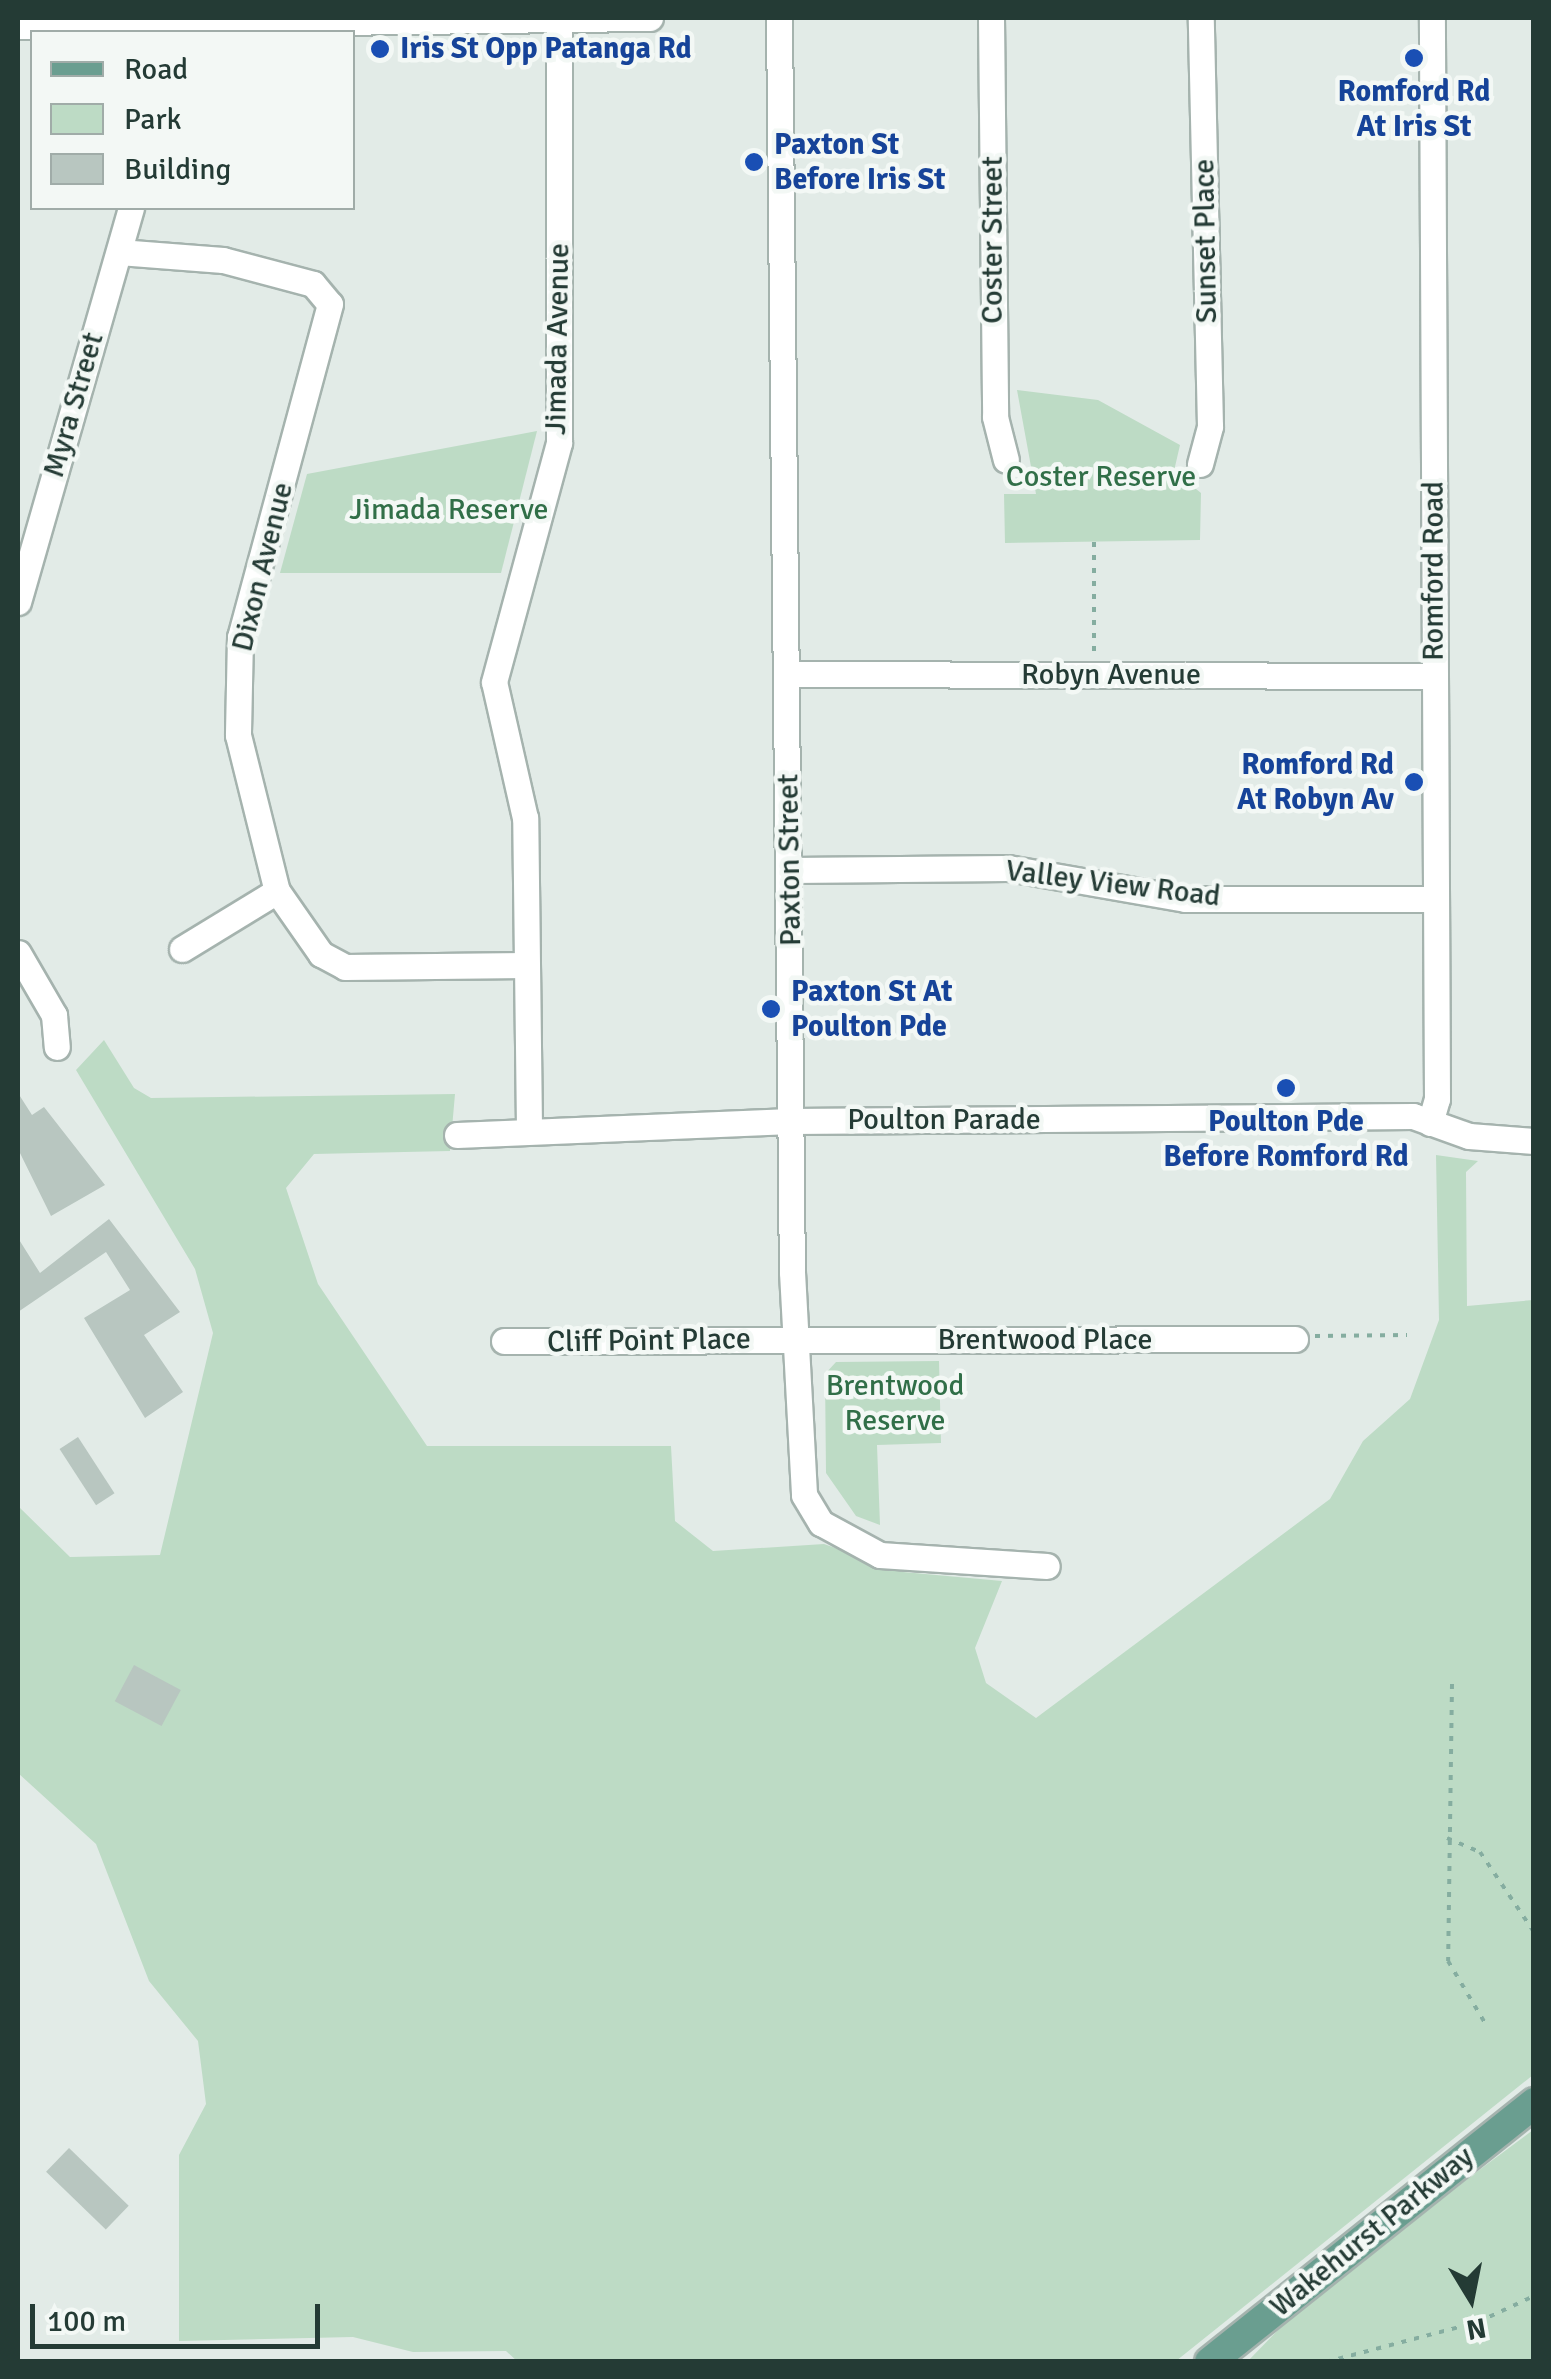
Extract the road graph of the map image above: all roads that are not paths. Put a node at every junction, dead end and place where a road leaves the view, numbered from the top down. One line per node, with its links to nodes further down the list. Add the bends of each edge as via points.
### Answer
1 (598, 18): 2 (street); 7 (street)
2 (650, 18)
3 (779, 18): 16 (street, Paxton Street)
4 (991, 18): 13 (street, Coster Street, via 994,416)
5 (1201, 18): 14 (street, Sunset Place, via 1210,426)
6 (1432, 18): 17 (street, Romford Road)
7 (559, 19): 8 (street); 23 (street, Jimada Avenue, via 559,443 494,682 525,818)
8 (314, 22): 10 (street)
9 (18, 26): 10 (street)
10 (180, 29)
11 (130, 210): 12 (street, Myra Street)
12 (119, 252): 15 (street, Myra Street); 19 (street, Dixon Avenue, via 223,260 312,284 330,304 240,637 236,724)
13 (1006, 460)
14 (1200, 464)
15 (18, 602)
16 (788, 674): 17 (street, Robyn Avenue); 18 (street, Paxton Street)
17 (1435, 676): 20 (street, Romford Road)
18 (791, 870): 20 (street, Valley View Road, via 1008,868 1185,899); 25 (street, Paxton Street)
19 (277, 891): 21 (street); 23 (street, Dixon Avenue, via 321,954 345,967)
20 (1436, 898): 26 (street, Romford Road)
21 (182, 948)
22 (18, 952): 24 (street, via 54,1015)
23 (526, 965): 27 (street, Jimada Avenue)
24 (57, 1047)
25 (791, 1121): 26 (street, Poulton Parade, via 1413,1116); 27 (street, Poulton Parade); 31 (street, Paxton Street)
26 (1430, 1124): 29 (street, Poulton Parade)
27 (529, 1127): 28 (street, Poulton Parade)
28 (457, 1135)
29 (1534, 1140)
30 (1295, 1338): 31 (street, Brentwood Place)
31 (794, 1340): 32 (street, Cliff Point Place); 33 (street, Paxton Street, via 804,1495 820,1523 880,1555)
32 (504, 1341)
33 (1047, 1566)
34 (1534, 2102): 35 (main road, Wakehurst Parkway)
35 (1210, 2362)

